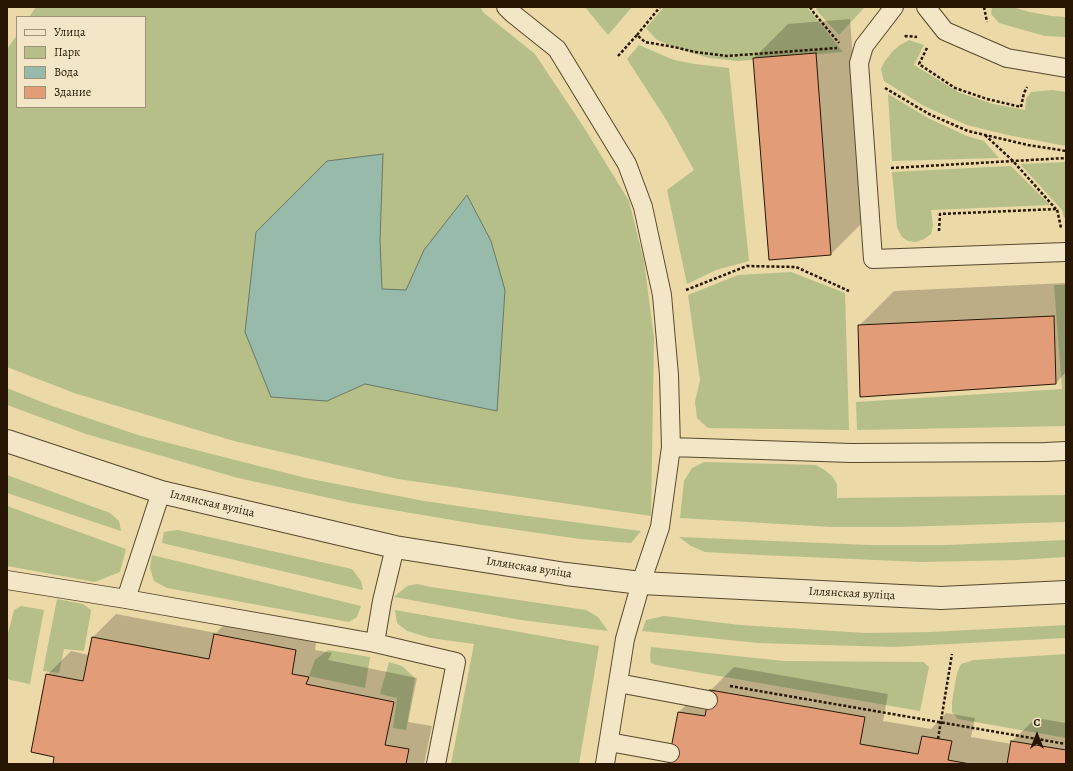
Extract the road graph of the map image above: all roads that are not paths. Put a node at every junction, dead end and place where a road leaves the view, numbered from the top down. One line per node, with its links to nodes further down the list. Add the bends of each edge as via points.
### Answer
1 (506, 7): 7 (lane, via 557,49 627,164 643,207 662,295 669,375)
2 (894, 7): 5 (lane, via 864,46 859,63 873,259)
3 (926, 7): 4 (lane, via 945,32 1007,58)
4 (1066, 68)
5 (1066, 252)
6 (7, 441): 9 (street, Іллянская вуліца)
7 (671, 447): 8 (lane, via 851,453); 12 (lane, via 660,527)
8 (1066, 451)
9 (161, 492): 10 (street, Іллянская вуліца); 14 (lane)
10 (395, 547): 12 (street, Іллянская вуліца); 15 (lane)
11 (7, 580): 14 (lane)
12 (641, 583): 13 (street, Іллянская вуліца, via 941,598); 16 (lane, via 625,639)
13 (1066, 592)
14 (126, 598): 15 (lane)
15 (375, 643): 20 (lane, via 456,662)
16 (618, 683): 17 (lane); 18 (lane)
17 (708, 700)
18 (609, 742): 19 (lane); 21 (lane)
19 (670, 753)
20 (436, 764)
21 (605, 764)

